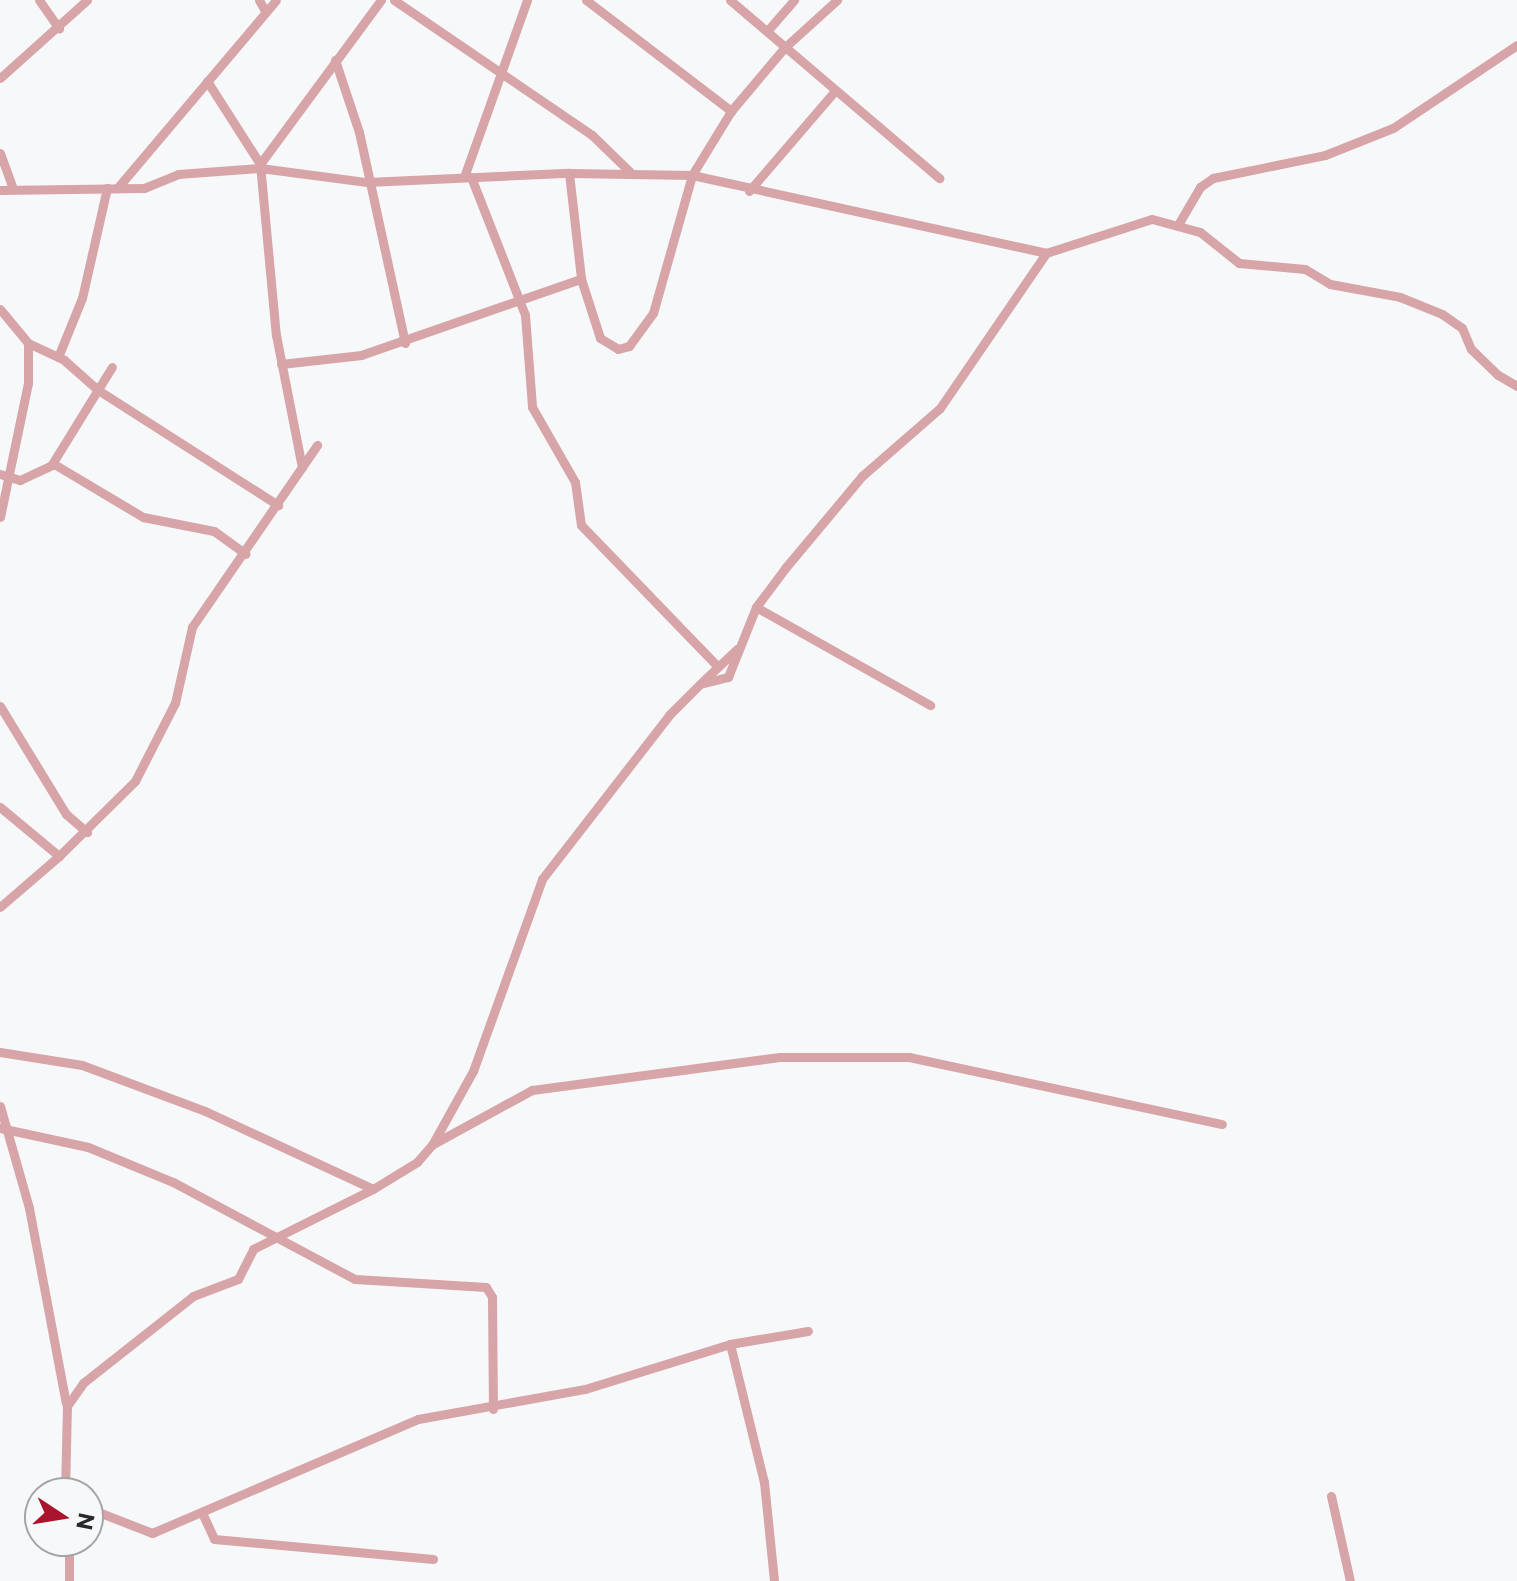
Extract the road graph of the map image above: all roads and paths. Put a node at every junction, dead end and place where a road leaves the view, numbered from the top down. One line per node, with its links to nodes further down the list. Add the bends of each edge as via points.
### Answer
1 (39, 0): 13 (street)
2 (87, 0): 13 (street)
3 (259, 0): 12 (street)
4 (276, 0): 12 (street)
5 (381, 0): 17 (street)
6 (394, 0): 18 (street)
7 (527, 0): 18 (street)
8 (586, 0): 22 (street)
9 (730, 0): 14 (street)
10 (794, 0): 14 (street)
11 (837, 0): 15 (street)
12 (265, 11): 20 (street)
13 (59, 29): 19 (street)
14 (768, 30): 15 (street)
15 (788, 44): 21 (street); 22 (street)
16 (1517, 45): 36 (street, via 1393,128 1325,155 1213,178 1200,187)
17 (335, 60): 24 (street); 30 (street, via 359,132)
18 (499, 70): 25 (street, via 592,135); 28 (street)
19 (0, 78)
20 (207, 81): 24 (street); 31 (street)
21 (833, 93): 29 (street); 35 (street)
22 (731, 111): 27 (street)
23 (0, 153): 33 (street)
24 (260, 166): 30 (street); 31 (street); 44 (street)
25 (630, 172): 26 (street); 27 (street)
26 (569, 173): 28 (street); 38 (street)
27 (692, 175): 35 (street); 38 (street, via 653,313 629,346 618,349 600,338)
28 (468, 177): 30 (street); 39 (street)
29 (939, 178)
30 (367, 182): 41 (street)
31 (119, 186): 32 (street)
32 (107, 188): 33 (street); 43 (street, via 82,298)
33 (13, 189): 34 (street)
34 (0, 190)
35 (749, 191): 37 (street)
36 (1179, 223): 37 (street, via 1141,221); 46 (street, via 1239,263 1305,269 1330,284 1395,296 1442,314 1462,328 1471,349 1498,375)
37 (1046, 253): 55 (street, via 940,408 862,476)
38 (581, 279): 39 (street)
39 (520, 300): 41 (street); 57 (street, via 532,407 575,482 581,525)
40 (0, 309): 42 (street)
41 (405, 342): 44 (street, via 361,355)
42 (28, 343): 43 (street); 51 (street, via 28,383)
43 (58, 357): 47 (street)
44 (281, 364): 50 (street)
45 (112, 367): 47 (street)
46 (1517, 386)
47 (98, 390): 49 (street); 52 (street)
48 (317, 445): 50 (street)
49 (52, 464): 51 (street, via 22,479); 54 (street, via 143,517 214,531)
50 (302, 467): 52 (street)
51 (4, 475): 53 (street)
52 (278, 505): 54 (street)
53 (0, 517)
54 (246, 554): 62 (street, via 192,627 175,703 157,744 131,787)
55 (756, 607): 56 (street); 59 (street)
56 (737, 649): 57 (street); 58 (street, via 728,677)
57 (718, 667): 58 (street)
58 (700, 684): 69 (street, via 635,756 537,886 473,1071)
59 (930, 705)
60 (0, 706): 62 (street, via 66,814)
61 (0, 807): 63 (street)
62 (87, 832): 63 (street)
63 (59, 856): 64 (street)
64 (0, 907)
65 (0, 1052): 70 (street, via 109,1075 205,1111)
66 (0, 1106): 68 (street)
67 (1222, 1124): 69 (street, via 909,1057 780,1057 532,1090)
68 (4, 1129): 71 (street, via 88,1147 173,1182); 74 (street)
69 (432, 1145): 70 (street, via 417,1162)
70 (373, 1189): 71 (street)
71 (273, 1239): 74 (street, via 249,1253 238,1279 193,1296 83,1383); 75 (street, via 366,1283 486,1287 492,1297)
72 (808, 1331): 73 (street)
73 (730, 1344): 75 (street, via 585,1389); 83 (street, via 767,1493)
74 (67, 1406): 76 (street)
75 (493, 1409): 79 (street, via 418,1419)
76 (65, 1477)
77 (1331, 1496): 84 (street)
78 (104, 1514): 79 (street, via 152,1533)
79 (203, 1515): 81 (street, via 214,1539)
80 (69, 1557): 82 (street)
81 (433, 1559)
82 (69, 1581)
83 (774, 1581)
84 (1350, 1581)

